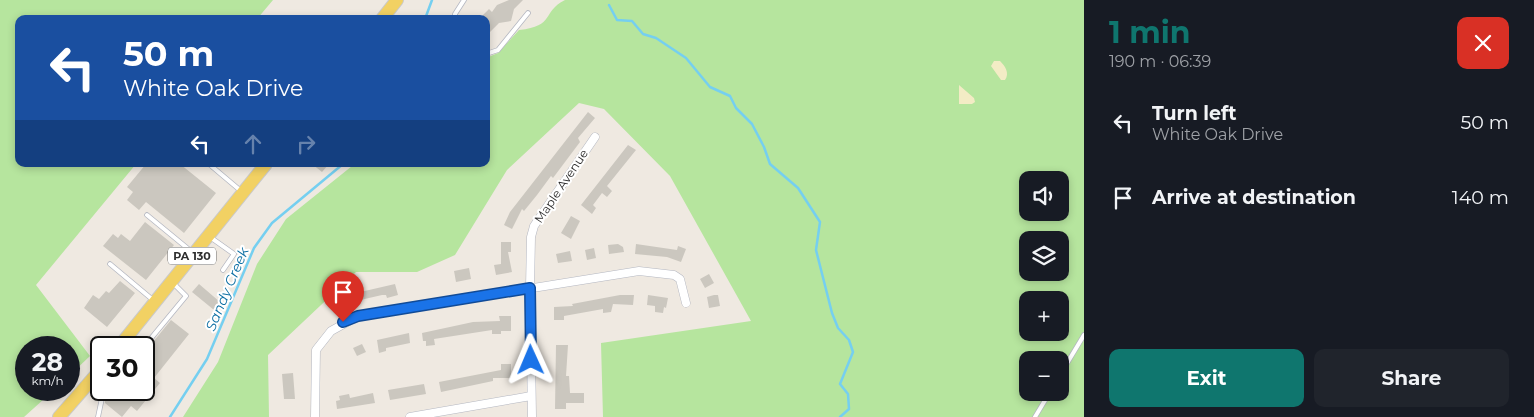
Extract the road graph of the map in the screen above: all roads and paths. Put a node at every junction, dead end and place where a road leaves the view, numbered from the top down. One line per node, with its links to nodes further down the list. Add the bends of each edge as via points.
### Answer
1 (397, 0): 4 (main road)
2 (464, 0): 5 (lane)
3 (528, 13): 6 (lane, via 498,50)
4 (385, 15)
5 (455, 15)
6 (490, 53)
7 (595, 137): 17 (street, Maple Avenue, via 534,226)
8 (212, 167): 10 (lane)
9 (264, 167): 10 (main road, PA 130)
10 (242, 193): 12 (main road, PA 130)
11 (147, 215): 13 (lane)
12 (208, 236): 13 (main road, PA 130); 15 (lane, via 234,254)
13 (194, 254): 16 (main road, PA 130)
14 (110, 264): 18 (lane)
15 (223, 270)
16 (172, 281): 18 (main road, PA 130); 22 (lane, via 186,296)
17 (530, 288): 19 (street, via 639,271 674,275 680,279); 25 (street, Maple Avenue); 30 (street, via 358,316 343,322 321,341 316,350)
18 (155, 302): 21 (main road, PA 130)
19 (686, 303)
20 (1084, 335): 23 (lane)
21 (128, 336)
22 (152, 336)
23 (1069, 360)
24 (90, 381): 28 (main road)
25 (532, 396): 31 (street); 32 (street, Maple Avenue)
26 (101, 401): 29 (lane)
27 (1045, 401): 33 (lane)
28 (60, 417)
29 (98, 417)
30 (314, 417)
31 (413, 417)
32 (532, 417)
33 (1035, 417)

